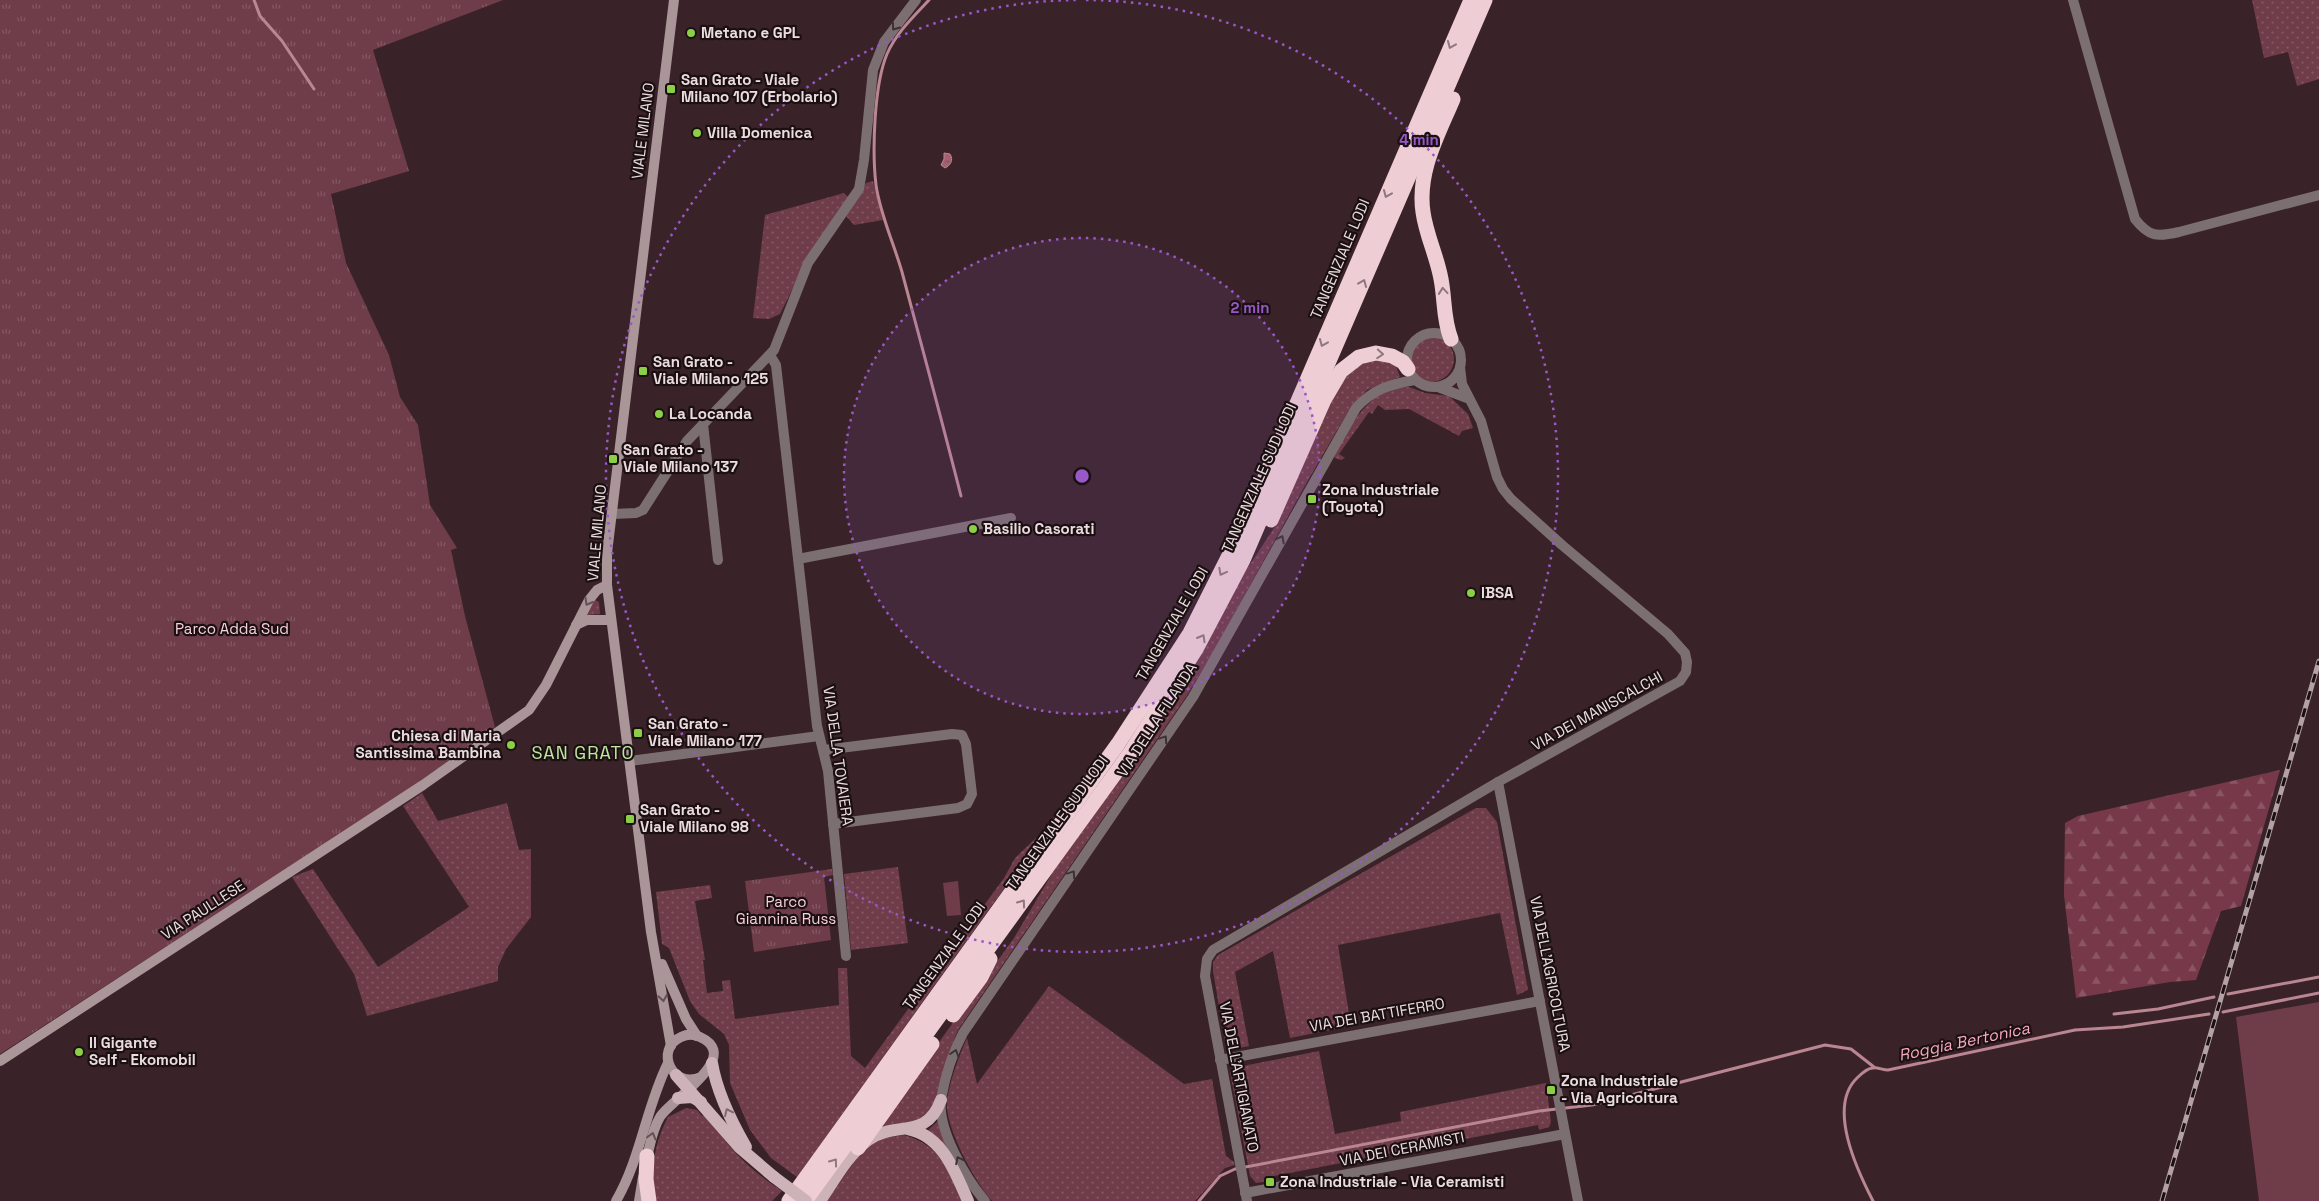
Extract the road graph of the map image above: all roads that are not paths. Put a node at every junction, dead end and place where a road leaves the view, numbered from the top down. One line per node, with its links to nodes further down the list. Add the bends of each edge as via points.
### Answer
1 (674, 0): 15 (street, VIALE MILANO)
2 (916, 0): 9 (street, one-way to 9, via 891,31 877,56 858,189 808,263)
3 (1471, 0): 54 (highway, TANGENZIALE LODI, one-way to 54, via 1245,524 1190,633 1118,744)
4 (1485, 0): 6 (highway, TANGENZIALE SUD LODI)
5 (2073, 0): 7 (street, via 2135,219 2145,231 2165,235)
6 (1478, 14): 8 (highway, one-way to 6, via 1445,322 1441,277 1423,213 1423,180 1430,153 1468,63); 19 (highway, TANGENZIALE SUD LODI, one-way to 6)
7 (2319, 195)
8 (1451, 339): 10 (street, via 1460,351); 11 (street, via 1439,333 1417,338 1407,355)
9 (770, 355): 14 (street); 17 (street, VIA DELLA TOVAIERA, via 776,365)
10 (1460, 367): 12 (street, via 1452,380); 13 (street)
11 (1412, 375): 12 (street, via 1426,386); 19 (highway, one-way to 11, via 1273,518 1324,400 1341,371 1359,357 1376,353 1403,362); 43 (street, VIA DELLA FILANDA, one-way to 11, via 963,1033 1193,697 1356,408 1371,394)
12 (1438, 387): 13 (street)
13 (1467, 398): 26 (street, VIA DEI MANISCALCHI, via 1481,421 1497,477 1511,500 1668,634 1685,653 1687,662 1686,672 1680,681)
14 (703, 424): 15 (street, via 687,441 643,510); 18 (street)
15 (613, 514): 20 (street, VIALE MILANO, via 607,553)
16 (1011, 518): 17 (street)
17 (798, 559): 23 (street, VIA DELLA TOVAIERA)
18 (718, 560)
19 (1243, 560): 28 (highway, TANGENZIALE SUD LODI, one-way to 19, via 1155,714 1208,628)
20 (607, 585): 21 (street, VIALE MILANO); 22 (street, VIA PAULLESE, one-way to 22, via 593,594)
21 (611, 620): 22 (street, via 587,620); 25 (street, VIALE MILANO)
22 (576, 625): 36 (street, VIA PAULLESE, via 546,685 529,710 423,785)
23 (819, 736): 24 (street, VIA DELLA TOVAIERA); 25 (street)
24 (824, 750): 27 (street, VIA DELLA TOVAIERA); 27 (street, via 952,734 962,736 966,744 972,794 967,804 958,808)
25 (630, 761): 29 (street, VIALE MILANO)
26 (1498, 782): 31 (street, VIA DEI MANISCALCHI, via 1222,943); 32 (street, VIA DELL'AGRICOLTURA)
27 (833, 824): 30 (street, VIA DELLA TOVAIERA)
28 (1001, 932): 47 (highway, via 999,944 981,977); 55 (highway, TANGENZIALE SUD LODI, one-way to 28)
29 (655, 950): 33 (street); 34 (street, one-way to 34)
30 (846, 956)
31 (1207, 959): 35 (street, VIA DELL'ARTIGIANATO, via 1205,976)
32 (1540, 1001): 35 (street, VIA DEI BATTIFERRO); 46 (street, VIA DELL'AGRICOLTURA)
33 (696, 1036): 34 (street, via 682,1036); 38 (street, via 708,1043)
34 (671, 1046): 37 (street)
35 (1220, 1060): 50 (street, VIA DELL'ARTIGIANATO)
36 (0, 1061)
37 (668, 1063): 39 (street); 51 (street, via 629,1176)
38 (712, 1064): 40 (street); 49 (main road, one-way to 38, via 748,1150 729,1114)
39 (676, 1075): 40 (street, via 690,1080); 41 (main road)
40 (701, 1077): 41 (street)
41 (690, 1088): 42 (street); 44 (main road)
42 (678, 1098): 44 (main road, via 692,1097); 48 (street, one-way to 42, via 658,1120)
43 (941, 1100): 45 (main road, via 933,1117 924,1124); 58 (street, one-way to 43, via 952,1146 943,1120)
44 (701, 1102): 49 (main road, via 728,1136)
45 (906, 1128): 47 (main road, via 876,1135); 57 (main road, via 918,1131 939,1146 953,1167)
46 (1565, 1134): 50 (street, VIA DEI CERAMISTI); 59 (street, VIA DELL'AGRICOLTURA)
47 (858, 1148): 56 (main road)
48 (647, 1156): 52 (street); 53 (highway)
49 (763, 1168): 55 (main road, bridge)
50 (1246, 1197)
51 (616, 1201)
52 (639, 1201)
53 (649, 1201)
54 (789, 1201)
55 (805, 1201)
56 (820, 1201)
57 (968, 1201)
58 (985, 1201)
59 (1578, 1201)

